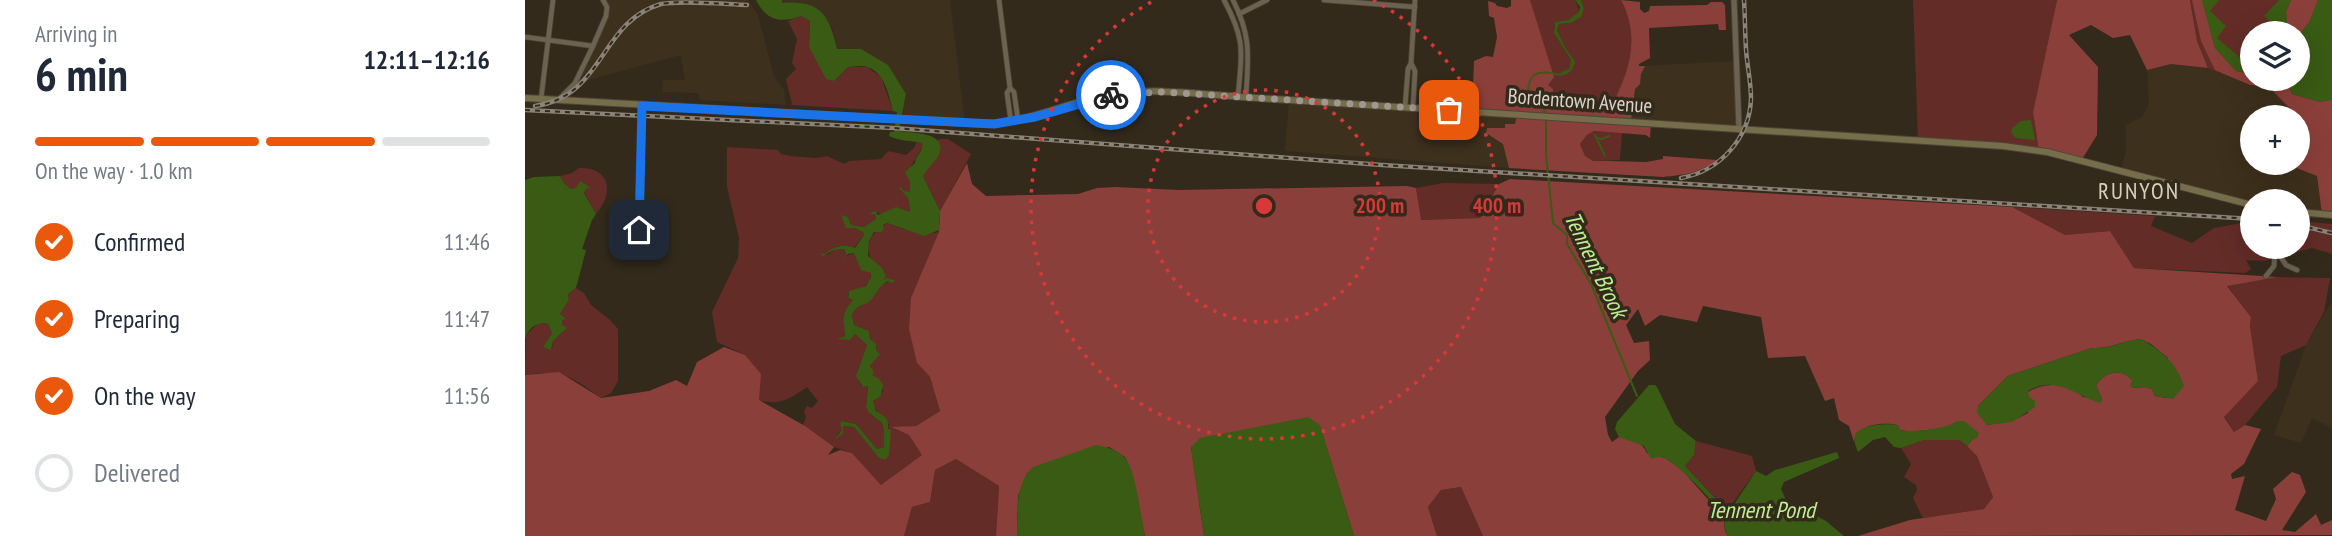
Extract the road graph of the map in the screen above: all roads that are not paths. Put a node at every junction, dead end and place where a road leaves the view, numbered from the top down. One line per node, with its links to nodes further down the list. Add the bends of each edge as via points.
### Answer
1 (553, 0): 13 (street)
2 (603, 0): 14 (street, via 607,7)
3 (999, 0): 22 (street, via 1007,93)
4 (1224, 0): 11 (street)
5 (1233, 0): 10 (street)
6 (1267, 0): 10 (street)
7 (1324, 0): 9 (street)
8 (1734, 0): 23 (street)
9 (1415, 3): 21 (street, via 1411,63 1415,71)
10 (1240, 14): 11 (street); 16 (street, via 1248,39)
11 (1234, 17): 15 (street, via 1242,45)
12 (525, 37): 13 (street)
13 (548, 40): 14 (street); 18 (street)
14 (593, 46): 19 (street, via 575,83)
15 (1238, 96): 16 (main road, Bordentown Avenue); 22 (main road, Bordentown Avenue, via 1131,92)
16 (1247, 97): 21 (main road, Bordentown Avenue)
17 (525, 98): 18 (main road, Bordentown Avenue)
18 (541, 99): 19 (main road, Bordentown Avenue)
19 (558, 100): 20 (main road, Bordentown Avenue)
20 (642, 106): 22 (main road, Bordentown Avenue); 27 (street)
21 (1409, 107): 23 (main road, Bordentown Avenue)
22 (1015, 122)
23 (1739, 128): 24 (main road, Bordentown Avenue, via 2033,150)
24 (2240, 202)
25 (2310, 213): 26 (main road)
26 (2332, 215)
27 (639, 230)
28 (2274, 259): 31 (street)
29 (2282, 259): 30 (street)
30 (2297, 270)
31 (2266, 276)

